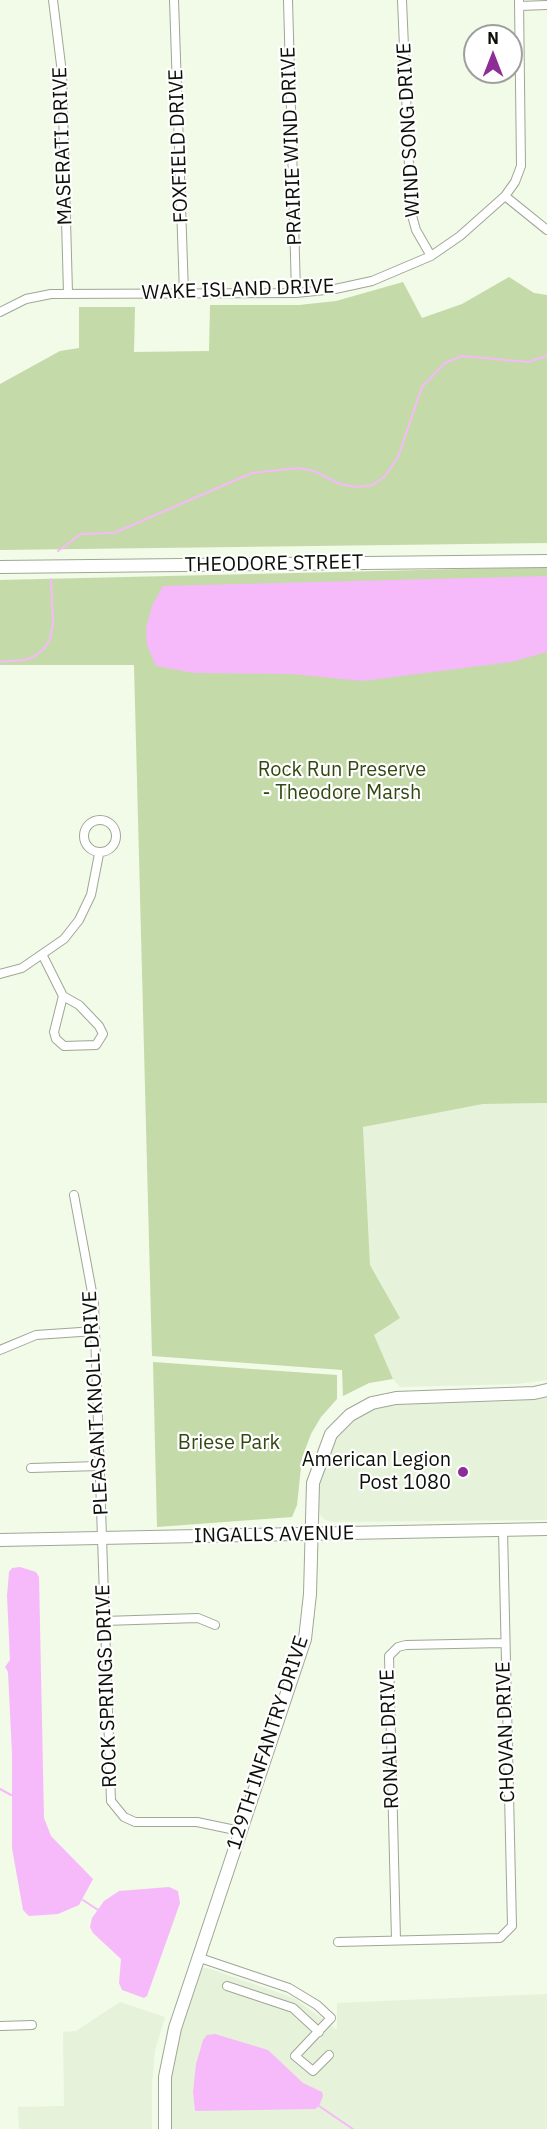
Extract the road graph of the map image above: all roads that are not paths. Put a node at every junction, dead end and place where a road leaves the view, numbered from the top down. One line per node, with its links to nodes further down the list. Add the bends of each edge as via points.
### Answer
1 (53, 0): 10 (street, MASERATI DRIVE, via 62,73)
2 (174, 0): 11 (street, FOXFIELD DRIVE)
3 (288, 0): 12 (street, PRAIRIE WIND DRIVE)
4 (402, 0): 9 (street, WIND SONG DRIVE, via 411,212)
5 (519, 3): 6 (street); 7 (street, WAKE ISLAND DRIVE, via 523,148 515,182)
6 (547, 5)
7 (505, 196): 8 (street); 9 (street, WAKE ISLAND DRIVE, via 468,230)
8 (547, 230)
9 (431, 256): 12 (street, WAKE ISLAND DRIVE, via 372,280)
10 (68, 293): 11 (street, WAKE ISLAND DRIVE); 13 (street, WAKE ISLAND DRIVE, via 26,300)
11 (184, 293): 12 (street, WAKE ISLAND DRIVE)
12 (296, 293)
13 (0, 312)
14 (547, 561): 15 (street, THEODORE STREET)
15 (0, 567)
16 (99, 854): 16 (street, via 111,850 117,833 111,823 99,819 89,824 84,833 90,849); 17 (street, via 91,895 79,920)
17 (43, 956): 18 (street); 19 (street)
18 (0, 974)
19 (63, 996): 19 (street, via 54,1032 56,1039 64,1046 96,1045 103,1034 99,1026 79,1005)
20 (74, 1195): 21 (street, PLEASANT KNOLL DRIVE, via 94,1303)
21 (95, 1331): 22 (street, via 36,1335); 24 (street, PLEASANT KNOLL DRIVE)
22 (1, 1346)
23 (547, 1390): 28 (street, 129TH INFANTRY DRIVE, via 396,1398 372,1403 350,1415 331,1434 320,1457 313,1483)
24 (98, 1466): 25 (street); 30 (street, PLEASANT KNOLL DRIVE)
25 (32, 1468)
26 (547, 1529): 27 (street, INGALLS AVENUE)
27 (503, 1530): 28 (street, INGALLS AVENUE); 33 (street, CHOVAN DRIVE)
28 (310, 1535): 30 (street, INGALLS AVENUE); 34 (street, 129TH INFANTRY DRIVE, via 310,1594 304,1639)
29 (0, 1540): 30 (street, INGALLS AVENUE)
30 (102, 1540): 31 (street, ROCK SPRINGS DRIVE)
31 (104, 1621): 32 (street, via 198,1618); 34 (street, ROCK SPRINGS DRIVE, via 109,1785 116,1809 135,1822 197,1822)
32 (215, 1625)
33 (503, 1643): 35 (street, RONALD DRIVE, via 406,1645 389,1656); 35 (street, CHOVAN DRIVE, via 512,1926 500,1938)
34 (240, 1831): 37 (street, 129TH INFANTRY DRIVE)
35 (396, 1941): 36 (street)
36 (338, 1942)
37 (197, 1957): 41 (street, via 289,1988 310,2000 331,2018); 43 (street, 129TH INFANTRY DRIVE, via 169,2053)
38 (227, 1986): 41 (street, via 293,2008)
39 (32, 2025): 40 (street)
40 (0, 2026)
41 (319, 2032): 42 (street, via 295,2056 313,2071)
42 (329, 2055)
43 (165, 2129)

